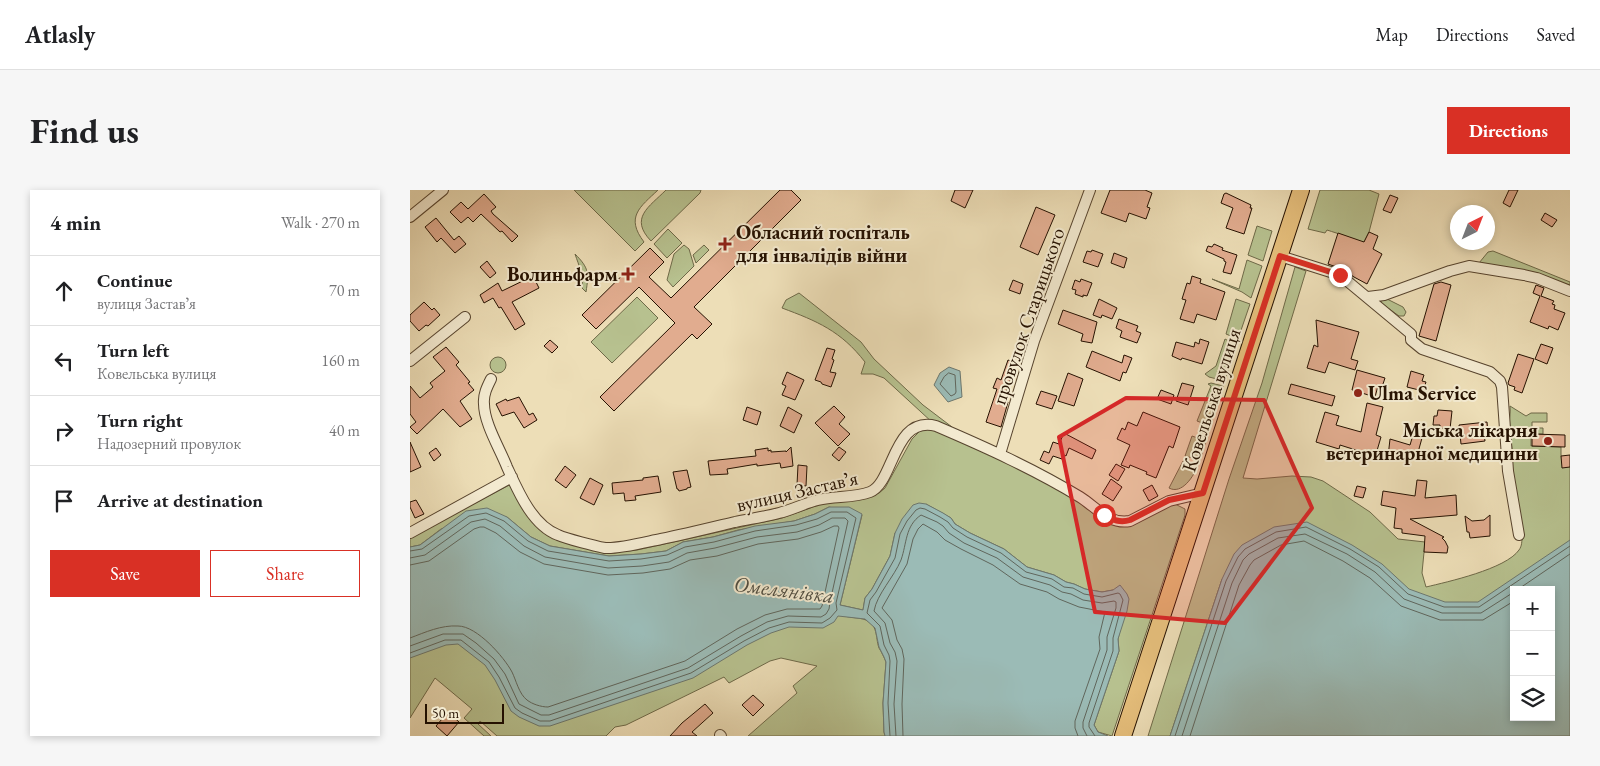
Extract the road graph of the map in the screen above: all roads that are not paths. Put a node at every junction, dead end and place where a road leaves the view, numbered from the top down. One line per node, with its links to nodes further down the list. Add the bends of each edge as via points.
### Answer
1 (443, 190): 4 (street)
2 (1090, 190): 11 (street, провулок Старицького, via 1034,341)
3 (1301, 190): 5 (main road, Ковельська вулиця)
4 (410, 217)
5 (1280, 256): 7 (street, via 1340,275); 13 (main road, Ковельська вулиця)
6 (1570, 291): 7 (street, via 1531,276 1469,266 1384,295)
7 (1368, 297): 15 (street, via 1411,334 1411,340 1422,349 1490,372 1500,381 1508,471)
8 (465, 318): 9 (street)
9 (410, 361)
10 (491, 379): 12 (street, вулиця Заставʼя, via 484,397 485,414)
11 (1000, 454): 12 (street, вулиця Заставʼя, via 936,426 919,425 901,443 873,491 816,500 780,513 606,548 558,536 546,529 527,506); 13 (street, вулиця Заставʼя, via 1079,496 1104,515 1123,522 1169,500)
12 (512, 477): 14 (street)
13 (1203, 493): 16 (main road, Ковельська вулиця)
14 (410, 533)
15 (1519, 535)
16 (1125, 732)

